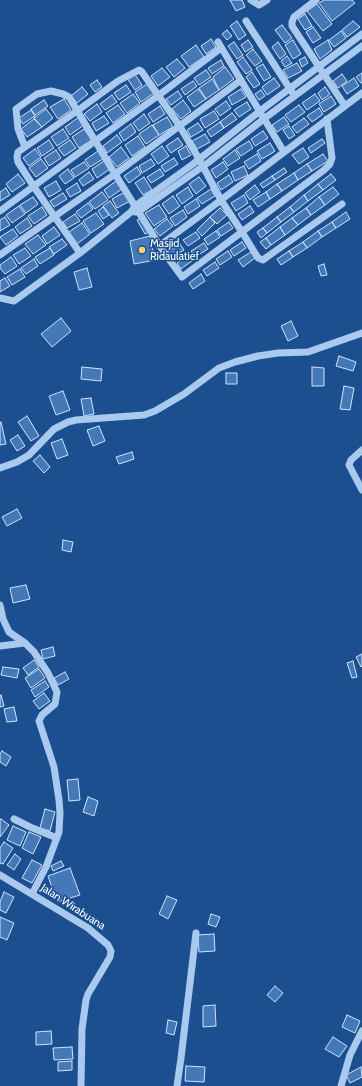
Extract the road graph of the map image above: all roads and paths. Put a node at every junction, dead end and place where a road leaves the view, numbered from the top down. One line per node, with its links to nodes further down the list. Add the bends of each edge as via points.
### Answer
1 (251, 0): 2 (street, via 259,5)
2 (267, 0)
3 (316, 0): 7 (street, via 294,18 292,26)
4 (246, 21): 10 (street)
5 (362, 34): 7 (street)
6 (362, 46): 8 (street)
7 (318, 67): 8 (street); 10 (street)
8 (324, 75): 13 (street); 14 (street)
9 (241, 80): 12 (street, via 219,45); 16 (street); 19 (street)
10 (290, 88): 13 (street); 16 (street)
11 (362, 93): 14 (street)
12 (159, 95): 15 (street, via 139,70 118,81); 19 (street); 20 (street)
13 (294, 96): 17 (street)
14 (345, 106): 18 (street)
15 (77, 111): 20 (street); 21 (street); 21 (street, via 69,97 63,94 51,91 37,94 16,109 18,129)
16 (260, 111): 17 (street); 23 (street)
17 (265, 118): 22 (street); 24 (street)
18 (327, 119): 22 (street); 32 (street, via 332,158 330,164)
19 (179, 125): 23 (street); 25 (street)
20 (95, 140): 25 (street); 26 (street)
21 (25, 147): 26 (street, via 18,152 18,162)
22 (284, 152): 27 (street)
23 (199, 159): 24 (street); 29 (street)
24 (203, 166): 27 (street); 29 (street)
25 (115, 174): 29 (street); 31 (street)
26 (34, 187): 30 (street); 31 (street)
27 (221, 200): 32 (street); 33 (street)
28 (342, 204): 32 (street, via 262,260 258,258)
29 (135, 210): 33 (street); 34 (street)
30 (0, 211)
31 (55, 217): 34 (street); 35 (street)
32 (242, 232): 33 (street, via 182,277)
33 (159, 246)
34 (80, 253): 36 (street, via 14,301)
35 (0, 255)
36 (3, 299): 37 (street)
37 (0, 305)
38 (362, 333): 40 (street, via 308,352 258,356 219,368 155,412 76,420 62,424 29,455)
39 (362, 450): 41 (street, via 350,460 349,466)
40 (0, 468)
41 (362, 490)
42 (0, 605): 43 (street, via 9,632)
43 (25, 642): 44 (street); 46 (street, via 48,673 56,692 56,704 42,715 39,721 54,767 60,818)
44 (0, 646)
45 (14, 819): 46 (street)
46 (57, 838): 48 (street)
47 (0, 875): 48 (street, Jalan Wirabuana)
48 (32, 894): 51 (street, Jalan Wirabuana, via 88,928 108,945 111,951 86,1000 82,1029)
49 (196, 933): 52 (street)
50 (362, 1031): 53 (street, via 350,1055)
51 (82, 1086)
52 (177, 1086)
53 (341, 1086)

